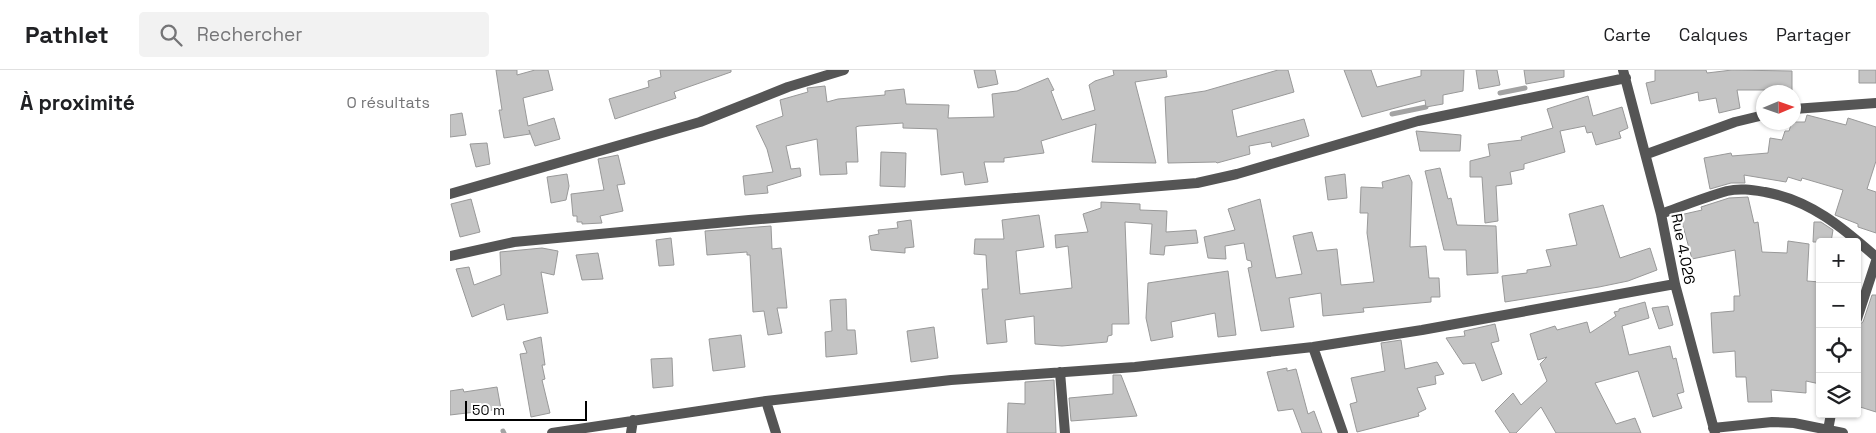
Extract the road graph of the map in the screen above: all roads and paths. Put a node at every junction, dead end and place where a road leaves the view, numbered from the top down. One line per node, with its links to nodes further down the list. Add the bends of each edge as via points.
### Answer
1 (844, 70): 7 (street, via 788,87 700,122)
2 (1625, 74): 6 (street, Rue 4.026); 9 (street, via 1418,121 1197,183 514,242)
3 (1876, 103): 4 (street)
4 (1801, 108)
5 (1756, 117): 6 (street)
6 (1647, 154): 8 (street, Rue 4.026)
7 (450, 194)
8 (1661, 214): 10 (street, via 1728,191 1747,189 1778,195 1816,210 1841,226); 12 (street, Rue 4.026)
9 (450, 256)
10 (1876, 257)
11 (1876, 261): 13 (street)
12 (1675, 284): 14 (street); 20 (street, Rue 4.026)
13 (1861, 307)
14 (1313, 347): 15 (street); 25 (street)
15 (1060, 372): 16 (street, via 951,380); 24 (street)
16 (766, 401): 18 (street); 23 (street)
17 (1830, 418): 19 (street)
18 (633, 420): 21 (street); 22 (street)
19 (1828, 430): 20 (street, via 1772,422); 26 (street)
20 (1714, 431)
21 (552, 433)
22 (631, 433)
23 (776, 433)
24 (1065, 433)
25 (1343, 433)
26 (1843, 433)

